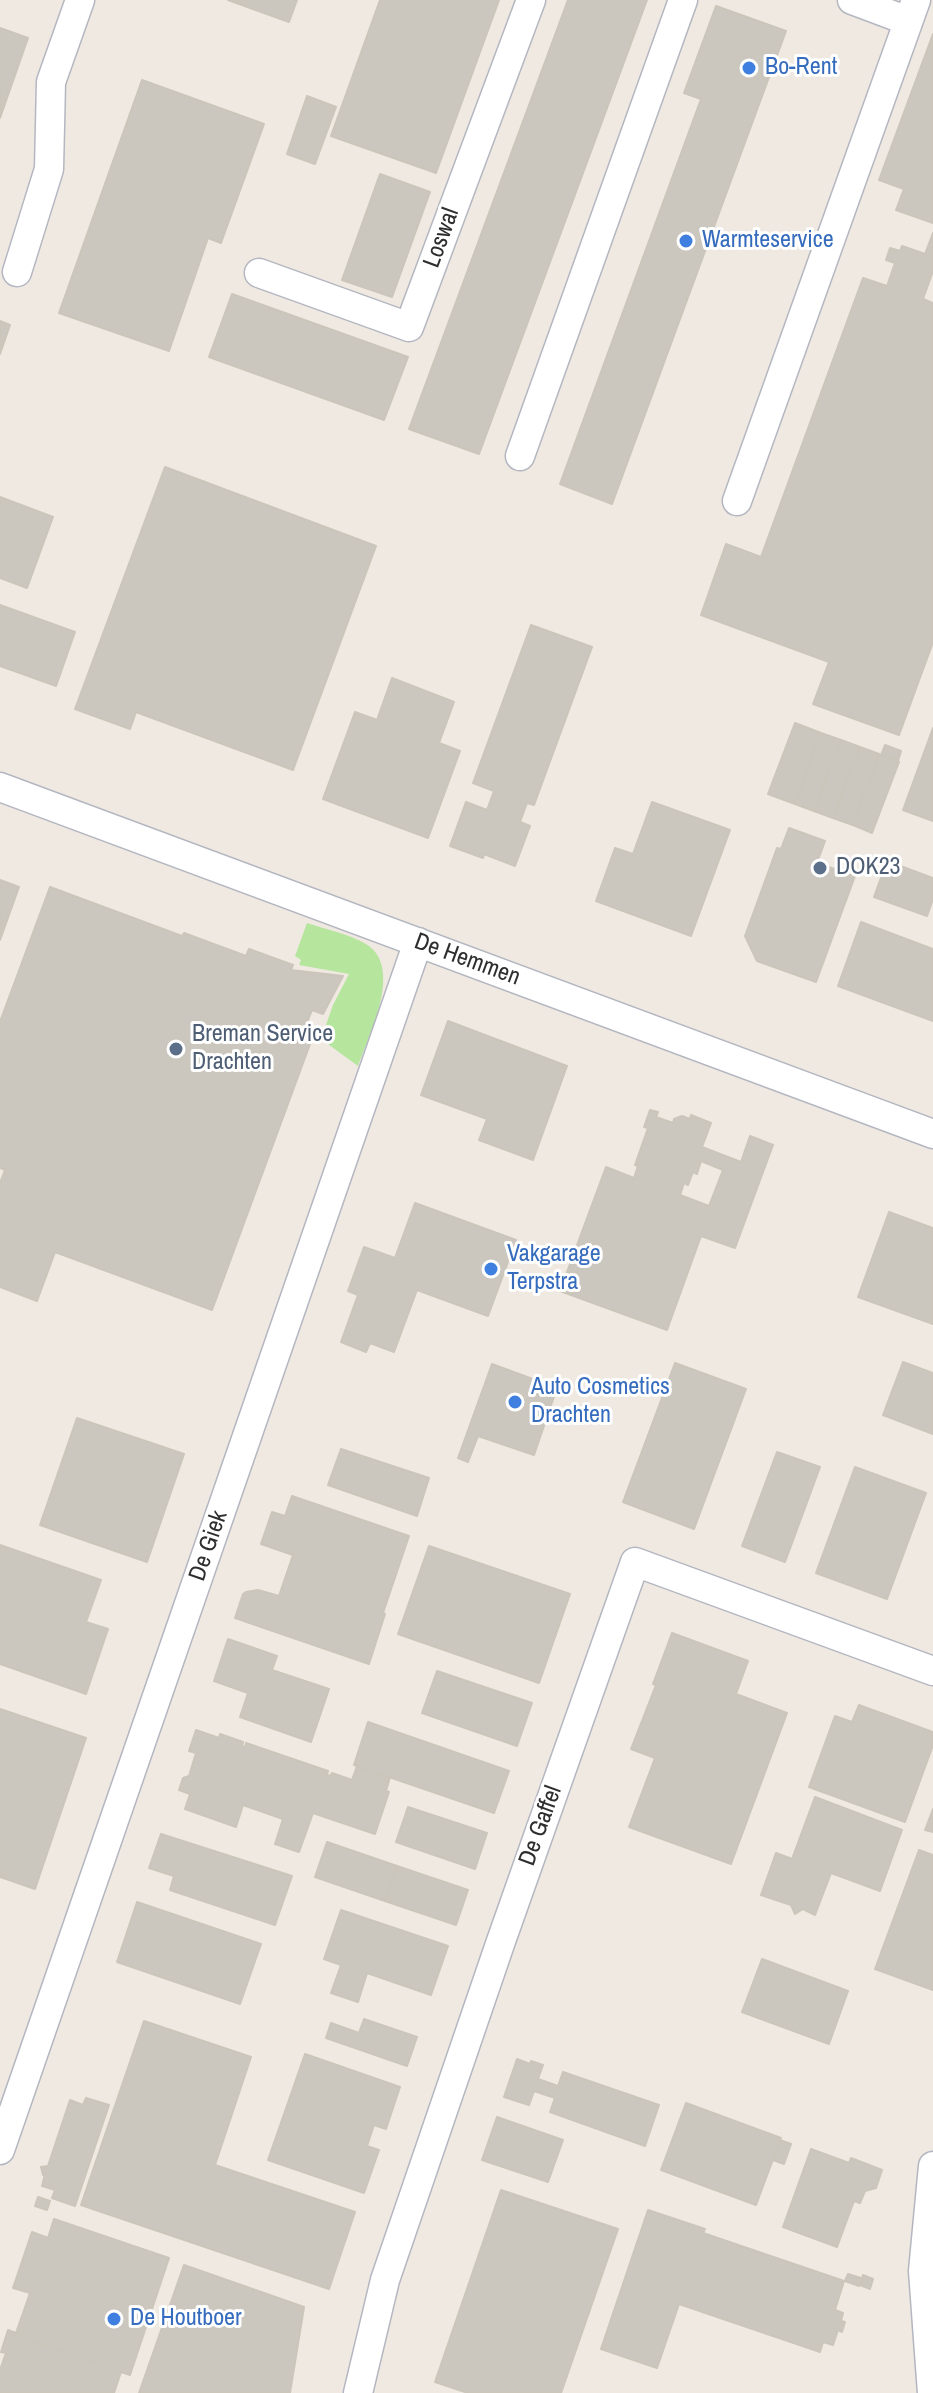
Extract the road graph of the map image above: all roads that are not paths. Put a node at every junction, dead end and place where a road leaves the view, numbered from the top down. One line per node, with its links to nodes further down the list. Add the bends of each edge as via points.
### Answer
1 (80, 0): 6 (street, via 51,82 49,169)
2 (531, 0): 7 (street, Loswal, via 409,327)
3 (683, 0): 8 (street)
4 (852, 0): 5 (street)
5 (912, 10): 9 (street)
6 (17, 272)
7 (259, 273)
8 (520, 456)
9 (737, 501)
10 (0, 787): 11 (street, De Hemmen)
11 (418, 942): 12 (street, De Hemmen); 14 (street, De Giek)
12 (933, 1134)
13 (933, 1671): 16 (street, De Gaffel, via 635,1562 385,2280)
14 (0, 2150)
15 (933, 2166): 17 (street, via 923,2271)
16 (358, 2393)
17 (932, 2393)

